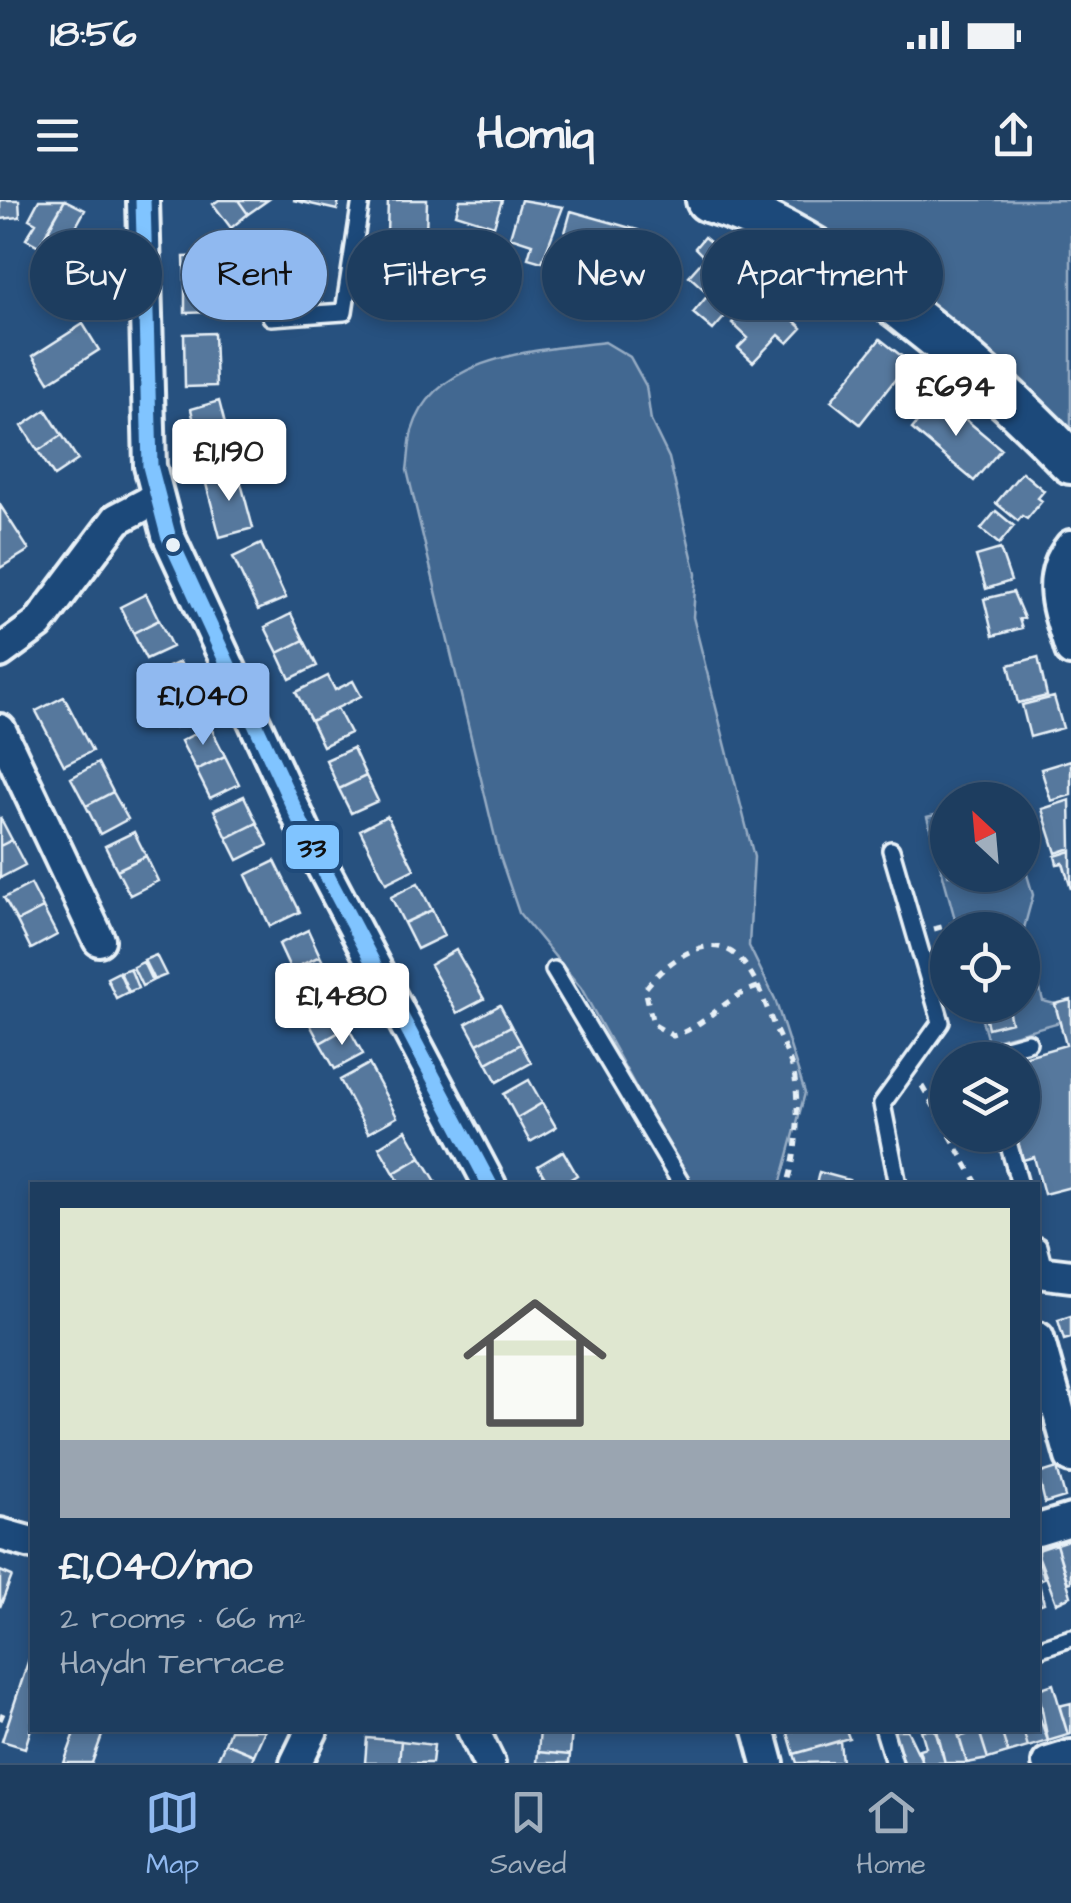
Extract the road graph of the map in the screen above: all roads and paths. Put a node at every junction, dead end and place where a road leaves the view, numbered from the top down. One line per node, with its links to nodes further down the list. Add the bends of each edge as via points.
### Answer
1 (143, 200): 6 (street)
2 (361, 200): 4 (lane, via 344,312)
3 (708, 200): 5 (street, via 778,229 881,297 982,378)
4 (327, 313)
5 (1071, 462)
6 (155, 499): 9 (street, via 118,519 38,624); 19 (street, via 313,849)
7 (1071, 546): 8 (street, via 1058,564 1054,595)
8 (1071, 650)
9 (0, 652)
10 (0, 730): 12 (street)
11 (891, 850): 22 (lane, via 941,1022 882,1104)
12 (99, 940)
13 (554, 970): 20 (lane)
14 (758, 987): 14 (path, via 731,996 694,1030 673,1036 652,1024 645,990 666,962 720,947 740,958); 21 (path, via 794,1076 796,1160)
15 (914, 1073): 16 (path)
16 (930, 1100)
17 (960, 1152): 23 (path)
18 (1011, 1152): 24 (lane)
19 (488, 1182)
20 (680, 1182)
21 (788, 1182)
22 (897, 1182)
23 (976, 1182)
24 (1019, 1182)
25 (1040, 1353): 26 (street)
26 (1047, 1407): 27 (street)
27 (1071, 1457)
28 (1071, 1520): 29 (street)
29 (1040, 1529)
30 (0, 1534): 31 (street)
31 (30, 1543)
32 (1071, 1638): 33 (lane)
33 (1040, 1648)
34 (311, 1732): 39 (street)
35 (474, 1732): 40 (street)
36 (760, 1732): 41 (street)
37 (885, 1732): 42 (lane)
38 (1071, 1756): 43 (street)
39 (296, 1763)
40 (489, 1763)
41 (768, 1763)
42 (894, 1763)
43 (1048, 1763)

